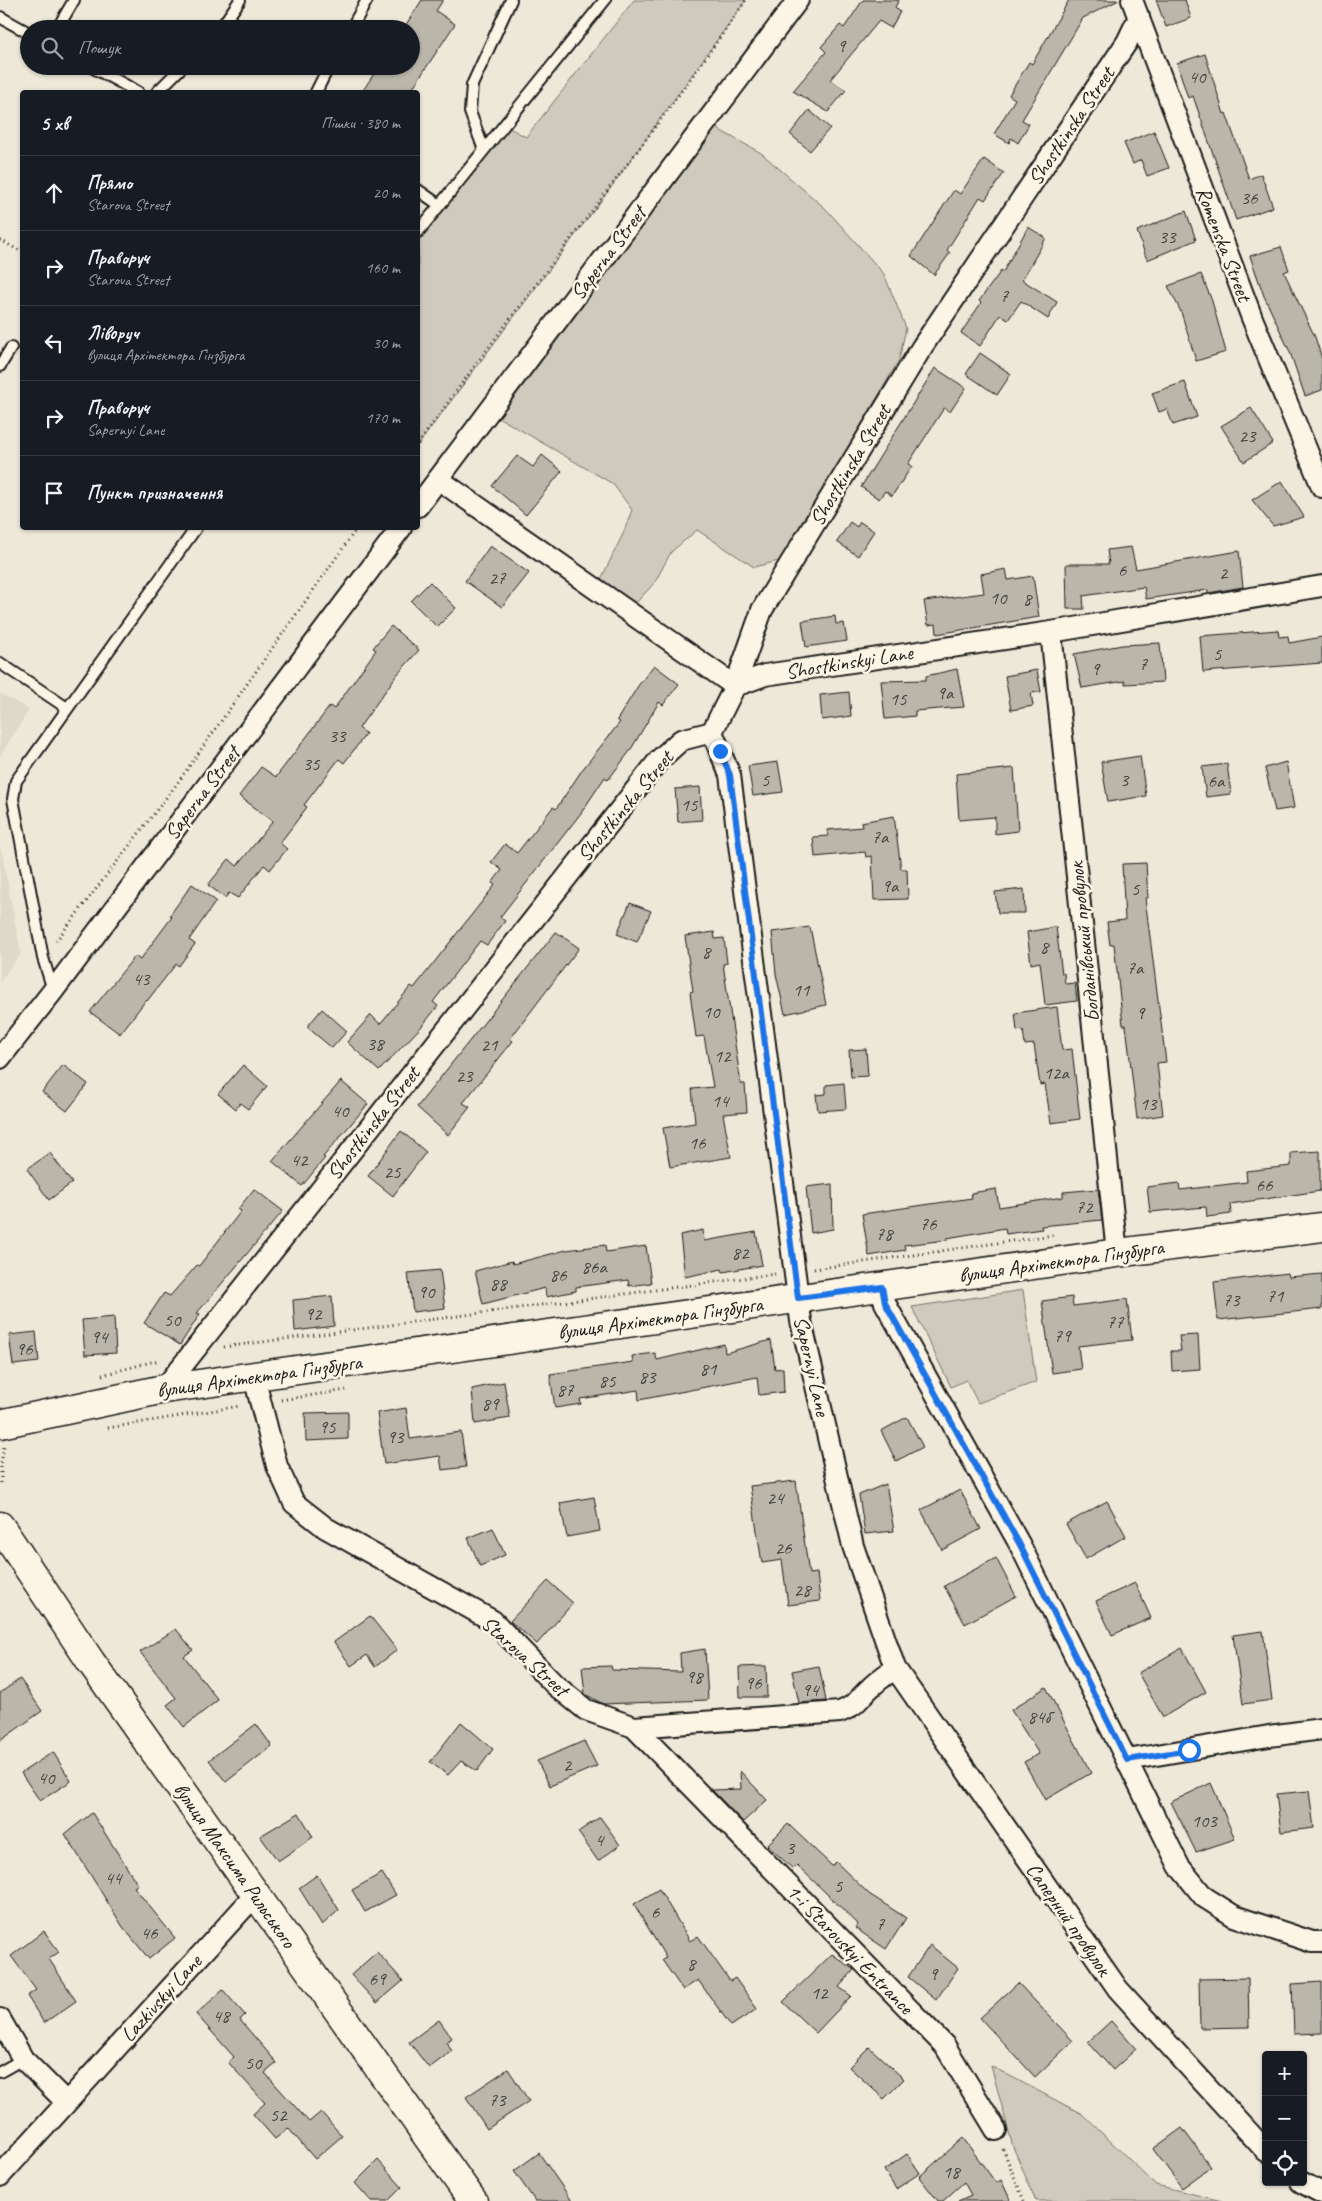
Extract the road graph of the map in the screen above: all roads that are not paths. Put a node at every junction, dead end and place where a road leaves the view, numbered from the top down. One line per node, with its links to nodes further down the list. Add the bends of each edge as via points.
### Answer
1 (74, 0): 9 (lane)
2 (240, 0): 10 (lane)
3 (367, 0): 11 (lane)
4 (511, 0): 19 (lane, via 472,85 470,112)
5 (604, 0): 19 (lane)
6 (798, 0): 25 (street, Saperna Street)
7 (1136, 9): 26 (street, Romenska Street, via 1252,318); 33 (street, Shostkinska Street, via 1127,42 922,347 767,601)
8 (0, 17): 12 (lane)
9 (62, 20)
10 (226, 20)
11 (356, 20)
12 (20, 28)
13 (107, 75): 16 (lane)
14 (174, 75): 17 (lane)
15 (324, 75): 18 (lane)
16 (134, 90)
17 (159, 90)
18 (317, 90)
19 (484, 150): 21 (lane)
20 (420, 191): 21 (lane)
21 (438, 204): 22 (lane)
22 (420, 229)
23 (11, 348): 24 (lane)
24 (0, 366)
25 (438, 479): 27 (street, Saperna Street); 33 (street)
26 (1322, 486)
27 (420, 503)
28 (195, 530): 34 (lane)
29 (399, 530): 36 (street, Saperna Street)
30 (1322, 586): 31 (street, Shostkinskyi Lane)
31 (1051, 632): 33 (street, Shostkinskyi Lane, via 766,674); 39 (street, Богданівський провулок)
32 (0, 663): 34 (lane)
33 (735, 686): 35 (street, Shostkinska Street)
34 (67, 708): 36 (lane, via 16,781 13,799 43,958)
35 (712, 732): 41 (street, Sapernyi Lane, via 730,775); 43 (street, Shostkinska Street, via 681,740 659,760)
36 (53, 991): 37 (street, Saperna Street)
37 (0, 1058)
38 (1322, 1227): 39 (main road, вулиця Архітектора Гінзбурга)
39 (1117, 1253): 40 (main road, вулиця Архітектора Гінзбурга)
40 (882, 1287): 41 (main road, вулиця Архітектора Гінзбурга); 49 (street, via 885,1303 1020,1545)
41 (798, 1298): 42 (main road, вулиця Архітектора Гінзбурга); 46 (street, Sapernyi Lane, via 853,1546)
42 (254, 1377): 43 (main road, вулиця Архітектора Гінзбурга); 47 (street, Starova Street, via 276,1466 294,1503 326,1528 493,1621 556,1685 586,1710)
43 (164, 1389): 44 (main road, вулиця Архітектора Гінзбурга)
44 (2, 1434)
45 (0, 1526): 50 (main road, вулиця Максима Рильського)
46 (895, 1668): 47 (street, Starova Street, via 869,1688 857,1703 840,1712); 57 (street, Саперний провулок, via 1118,1989)
47 (634, 1728): 56 (street, 1-i Starovskyi Entrance, via 944,2046)
48 (1322, 1729): 49 (street)
49 (1127, 1760): 51 (street, via 1179,1866 1204,1897 1234,1916 1312,1942)
50 (256, 1895): 55 (street, Lazkivskyi Lane); 61 (main road, вулиця Максима Рильського)
51 (1322, 1942)
52 (0, 2019): 53 (street)
53 (23, 2059): 54 (lane); 55 (street)
54 (0, 2072)
55 (66, 2102): 58 (street, Lazkivskyi Lane)
56 (996, 2130)
57 (1262, 2147)
58 (0, 2176)
59 (1307, 2185): 60 (street)
60 (1322, 2193)
61 (473, 2201)

